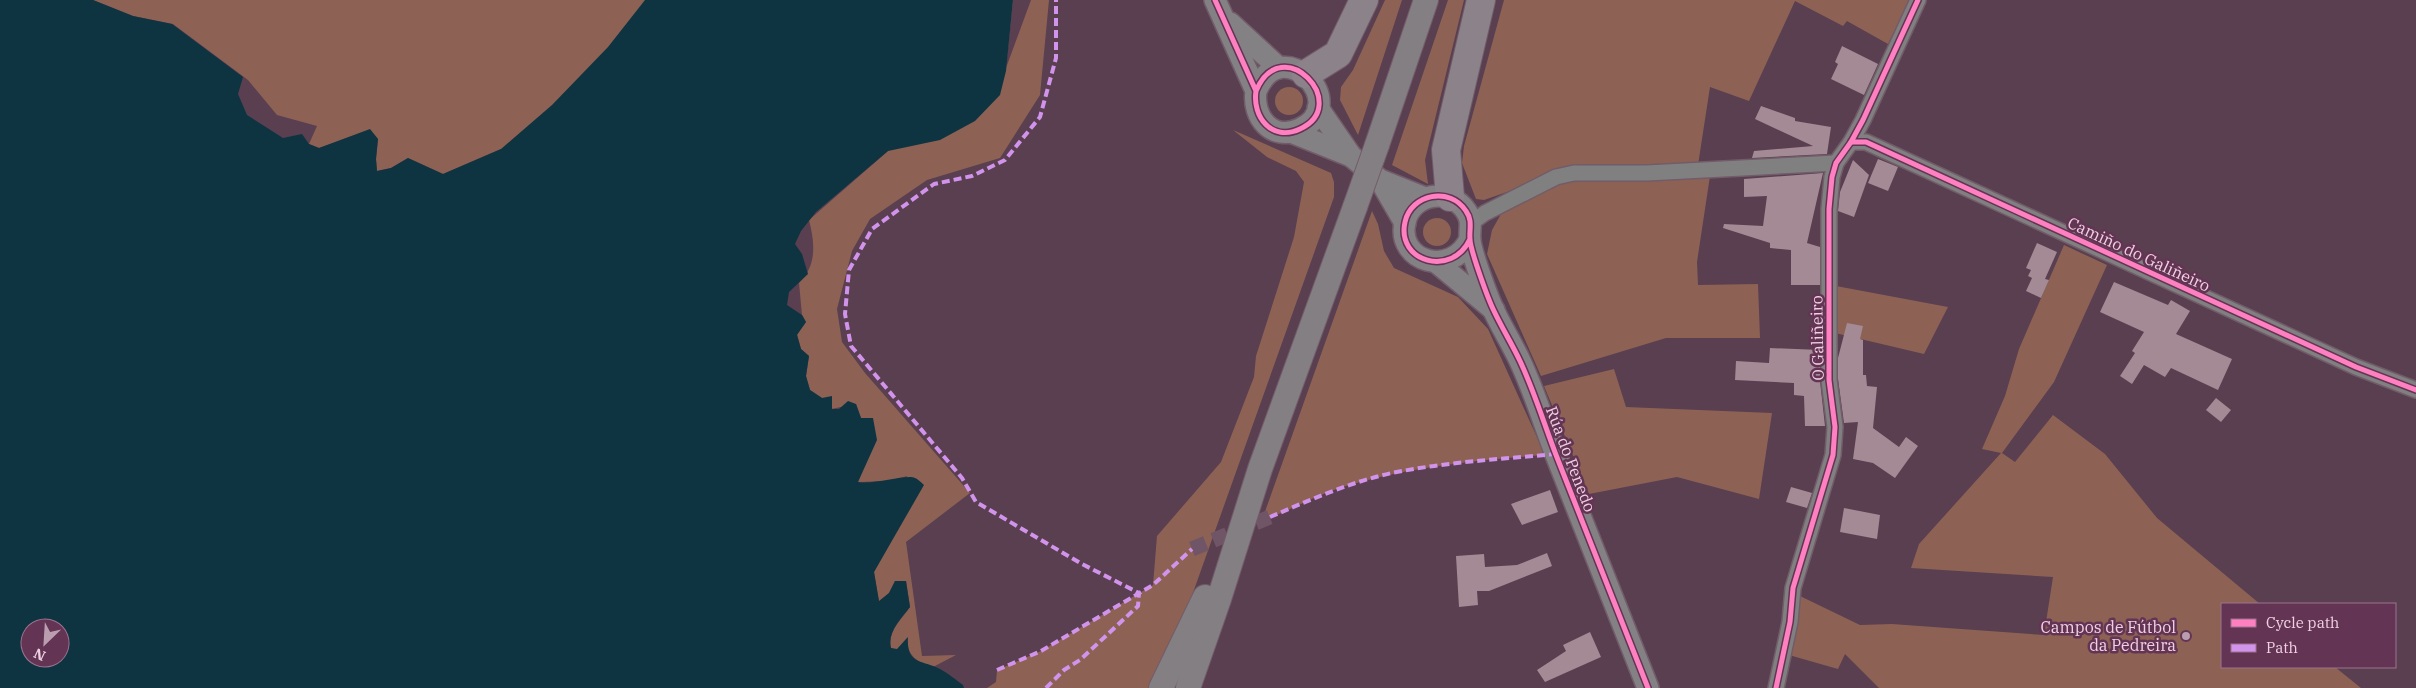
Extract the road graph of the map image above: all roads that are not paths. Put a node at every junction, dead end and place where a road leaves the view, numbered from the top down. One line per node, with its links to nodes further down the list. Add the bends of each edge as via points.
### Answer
1 (1364, 0): 7 (highway, via 1338,54)
2 (1426, 0): 21 (main road, bridge)
3 (1481, 0): 15 (highway)
4 (1918, 0): 11 (street, O Galiñeiro)
5 (1219, 9): 6 (street); 8 (street)
6 (1279, 68): 7 (street, via 1293,68); 8 (street, via 1264,76)
7 (1306, 74): 9 (street, via 1317,89)
8 (1256, 90): 10 (street, via 1255,106 1262,121 1280,131)
9 (1318, 108): 10 (street, via 1308,124); 12 (street)
10 (1290, 132): 12 (street)
11 (1851, 142): 13 (street, O Galiñeiro); 20 (street, Camiño do Galiñeiro, via 1866,142 2356,367)
12 (1351, 156): 14 (street)
13 (1836, 163): 17 (street, via 1647,174 1574,173 1556,177 1485,213); 25 (street, O Galiñeiro, via 1829,209 1829,370 1835,439 1793,588 1790,622)
14 (1380, 180): 15 (street); 16 (street)
15 (1437, 198): 16 (street, via 1416,204); 17 (street, via 1462,205)
16 (1405, 223): 18 (street, via 1408,245 1415,254)
17 (1471, 231): 18 (street, via 1466,247 1453,259); 19 (street, Rúa do Penedo)
18 (1436, 262): 19 (street, Rúa do Penedo)
19 (1494, 310): 24 (street, Rúa do Penedo, via 1521,363)
20 (2416, 390)
21 (1260, 469): 22 (main road, via 1207,594); 23 (main road)
22 (1161, 688)
23 (1188, 688)
24 (1648, 688)
25 (1776, 688)

